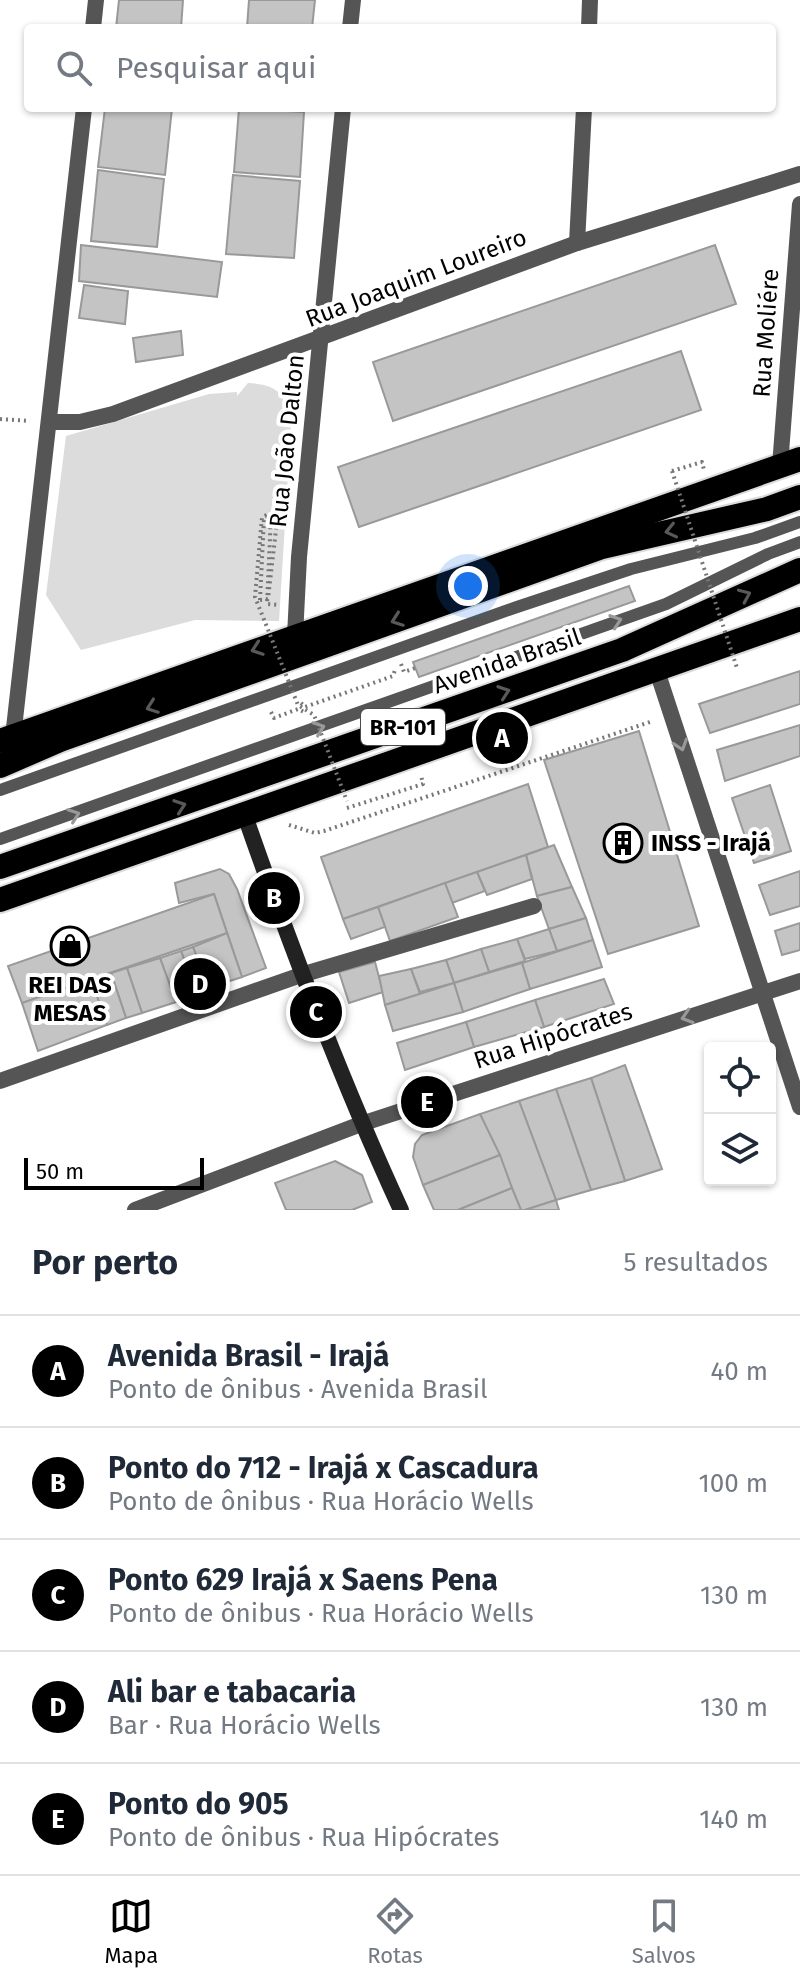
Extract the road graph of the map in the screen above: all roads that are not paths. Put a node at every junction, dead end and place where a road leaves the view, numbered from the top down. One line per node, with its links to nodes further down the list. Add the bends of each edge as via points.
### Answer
1 (96, 0): 4 (street)
2 (353, 0): 5 (street)
3 (590, 0): 6 (street)
4 (93, 24)
5 (350, 24)
6 (589, 24)
7 (84, 112): 14 (street)
8 (343, 112): 13 (street, Rua João Dalton)
9 (584, 112): 12 (street)
10 (800, 174): 12 (street, Rua Joaquim Loureiro)
11 (800, 204): 15 (street, Rua Moliére)
12 (577, 243): 13 (street, Rua Joaquim Loureiro)
13 (322, 340): 14 (street, Rua Joaquim Loureiro, via 113,414); 21 (street, Rua João Dalton)
14 (49, 422): 23 (street)
15 (790, 462): 21 (highway)
16 (800, 497): 24 (highway, one-way to 24, via 602,547)
17 (800, 522): 25 (lane, via 588,583)
18 (800, 542): 27 (lane, one-way to 18, via 666,604)
19 (800, 570): 28 (highway, Avenida Brasil / BR-101, one-way to 19, via 622,650)
20 (800, 619): 22 (highway, BR-101)
21 (295, 636): 23 (highway, one-way to 23)
22 (657, 671): 26 (highway, BR-101); 33 (street, one-way to 33)
23 (6, 739)
24 (0, 766)
25 (0, 790)
26 (244, 813): 29 (highway, BR-101); 31 (street)
27 (0, 839)
28 (0, 867)
29 (0, 900)
30 (534, 906): 31 (street)
31 (301, 975): 34 (street); 36 (street)
32 (800, 981): 33 (street, Rua Hipócrates)
33 (761, 993): 35 (street); 36 (street, Rua Hipócrates, one-way to 36)
34 (0, 1081)
35 (800, 1107)
36 (361, 1124): 37 (street, Rua Hipócrates); 38 (street)
37 (135, 1210)
38 (401, 1210)

